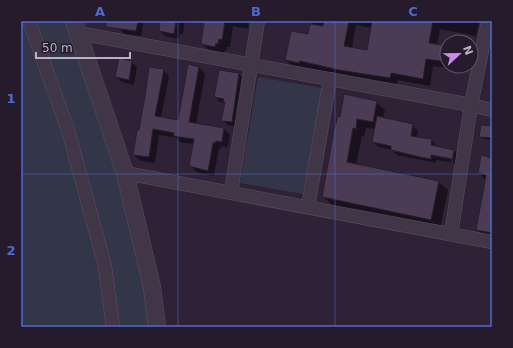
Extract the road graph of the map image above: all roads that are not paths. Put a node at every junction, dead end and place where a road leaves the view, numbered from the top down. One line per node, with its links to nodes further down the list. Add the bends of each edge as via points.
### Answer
1 (29, 21): 14 (street, via 68,130 85,190 105,266)
2 (258, 21): 5 (street)
3 (488, 21): 7 (street)
4 (76, 27): 5 (street); 9 (street)
5 (251, 64): 6 (street); 10 (street)
6 (330, 79): 7 (street); 11 (street)
7 (471, 105): 8 (street); 12 (street)
8 (492, 110)
9 (125, 172): 10 (street); 15 (street, via 152,287)
10 (230, 192): 11 (street)
11 (308, 207): 12 (street)
12 (451, 234): 13 (street)
13 (492, 242)
14 (113, 327)
15 (157, 327)

